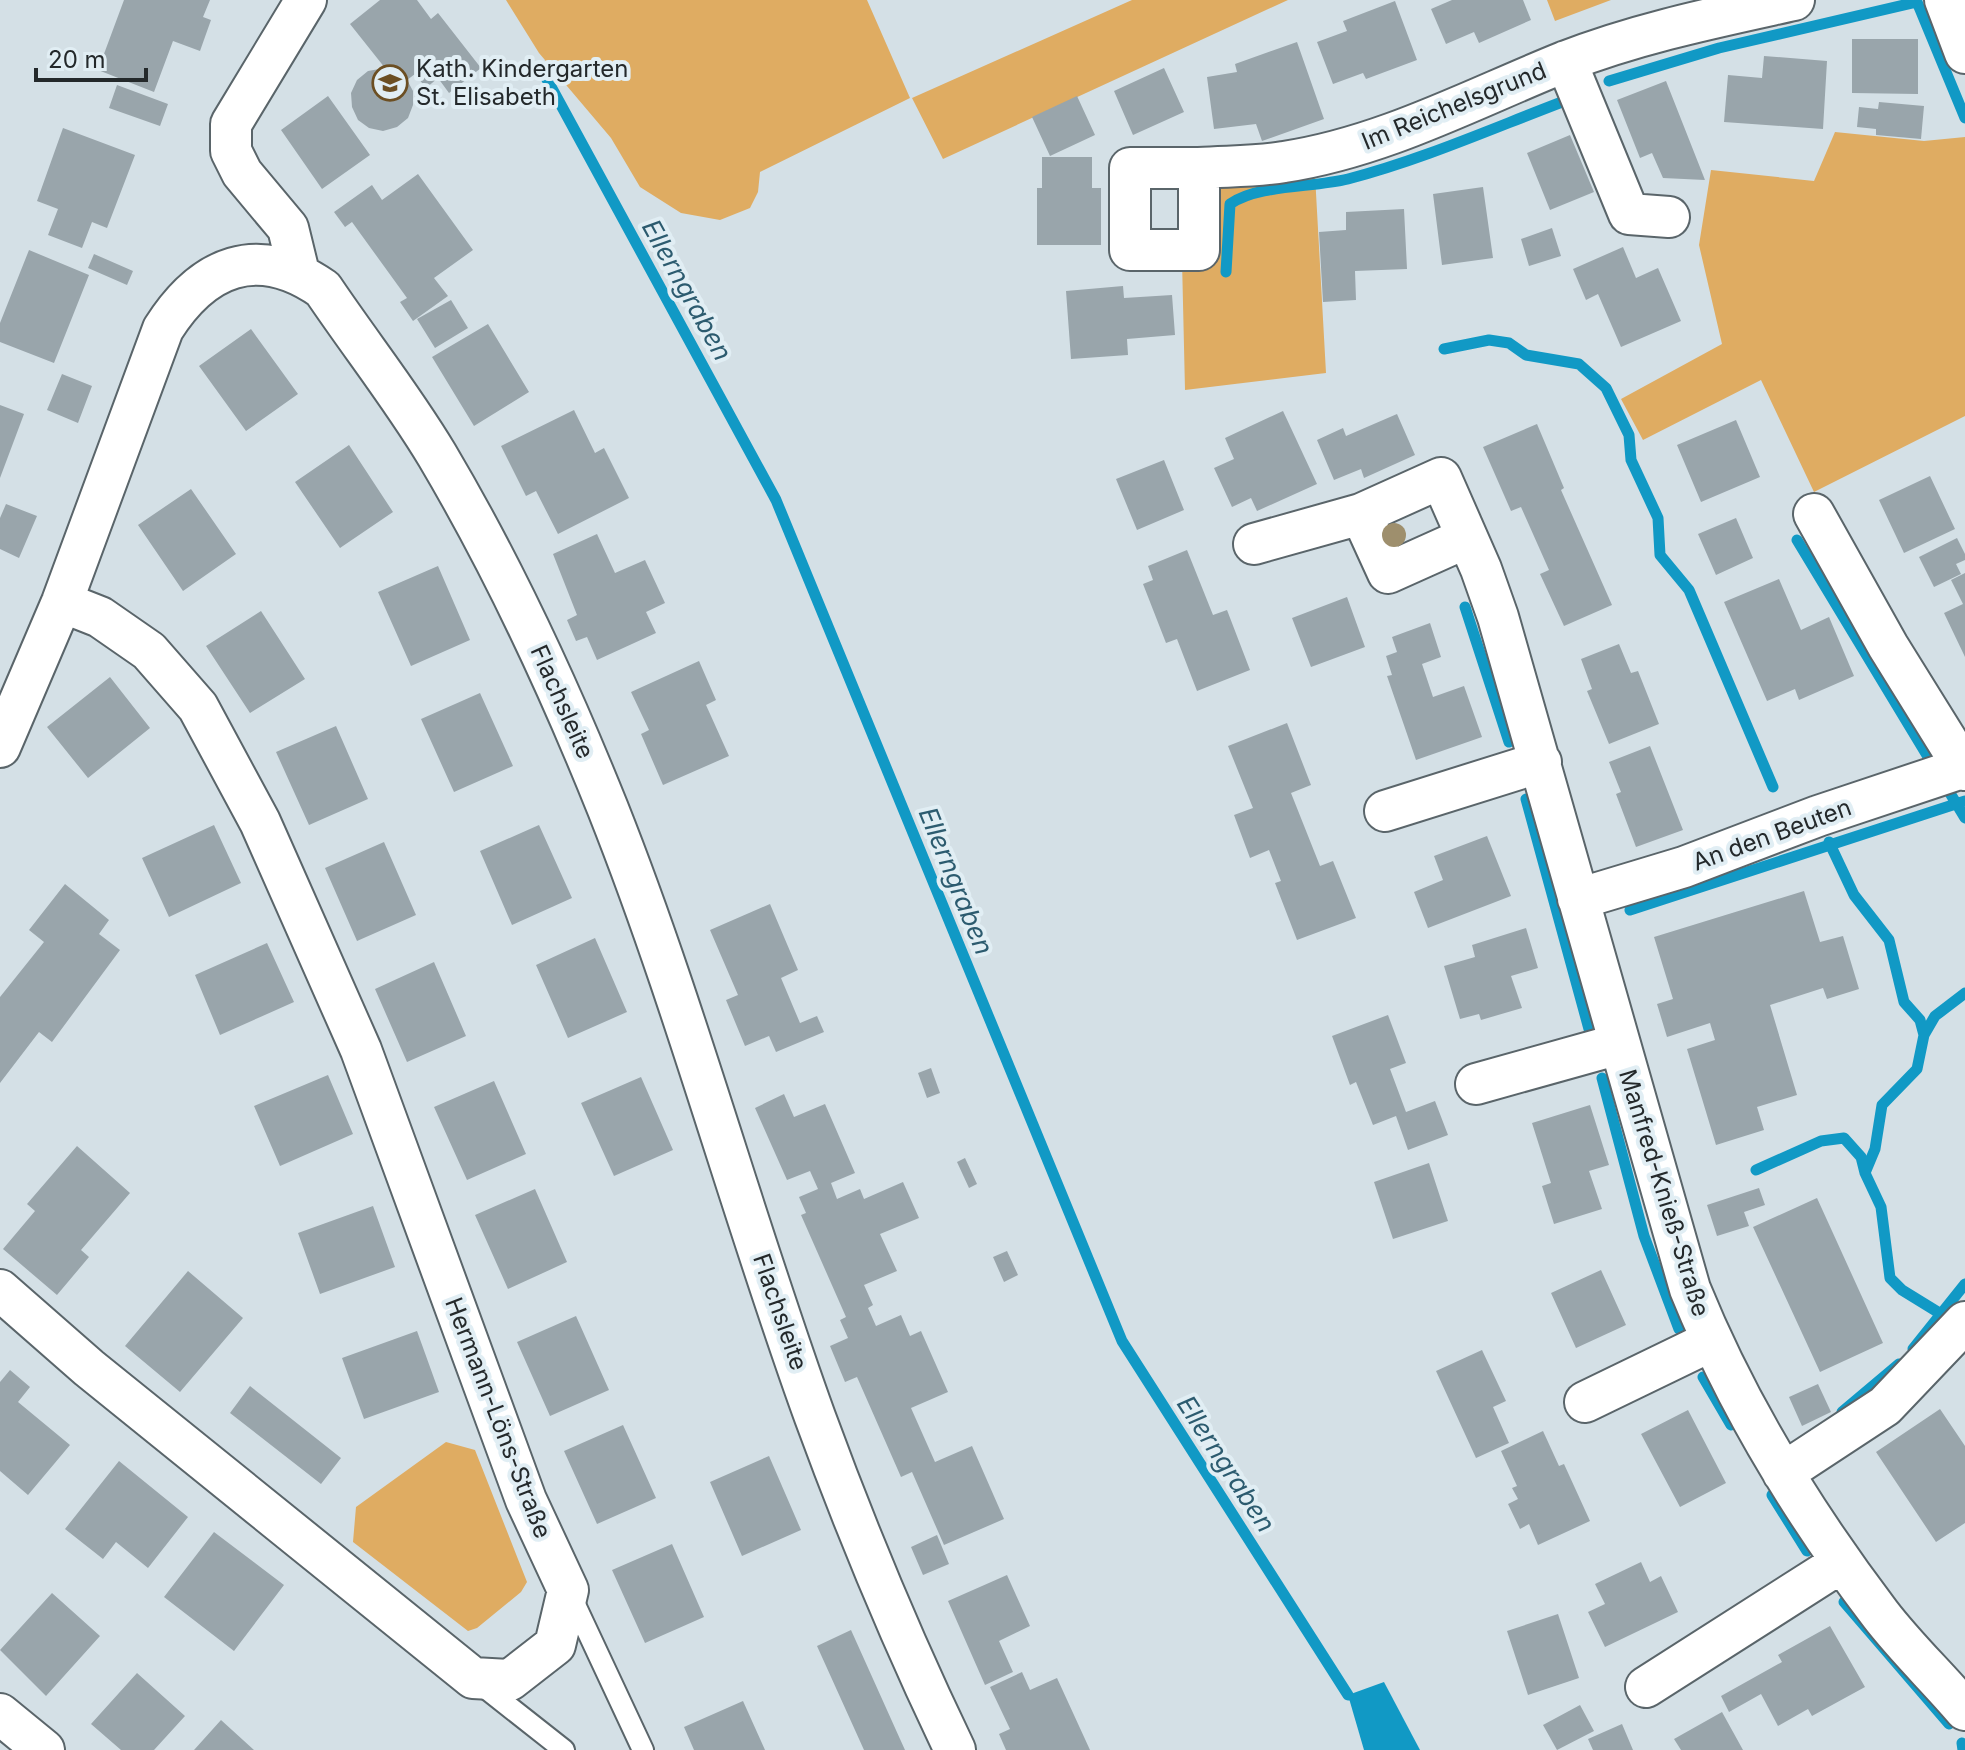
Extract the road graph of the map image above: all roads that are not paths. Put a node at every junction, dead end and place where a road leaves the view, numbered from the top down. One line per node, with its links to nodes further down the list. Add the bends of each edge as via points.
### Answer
1 (306, 0): 8 (street, via 231,124 231,151 242,173 288,228)
2 (1794, 0): 5 (street, Im Reichelsgrund)
3 (1945, 0): 4 (street)
4 (1965, 53)
5 (1566, 61): 6 (street, Im Reichelsgrund, via 1419,125 1346,148 1283,163); 7 (street, Im Reichelsgrund, via 1629,214)
6 (1199, 168)
7 (1669, 217)
8 (299, 273): 13 (street, Flachsleite, via 264,264 236,266 204,279 180,302 163,329); 35 (street, Flachsleite, via 323,289 434,451 490,548 541,653 608,810 668,975 815,1417)
9 (1361, 514): 11 (street, via 1388,573); 11 (street, Manfred-Knieß-Straße, via 1441,478); 12 (street, Manfred-Knieß-Straße)
10 (1814, 514): 16 (street)
11 (1466, 538): 15 (street, Manfred-Knieß-Straße, via 1498,617)
12 (1254, 544)
13 (62, 602): 14 (street, Flachsleite); 27 (street, Hermann-Löns-Straße, via 100,617 149,651 198,707 260,822 361,1050 526,1500)
14 (0, 747)
15 (1541, 762): 17 (street); 18 (street, Manfred-Knieß-Straße)
16 (1964, 768): 18 (street, An den Beuten)
17 (1385, 811)
18 (1578, 899): 19 (street, Manfred-Knieß-Straße)
19 (1619, 1044): 20 (street, Manfred-Knieß-Straße); 23 (street, Manfred-Knieß-Straße, via 1690,1289)
20 (1476, 1084)
21 (0, 1290): 28 (street)
22 (1965, 1322): 25 (street, via 1885,1406)
23 (1711, 1341): 24 (street, Manfred-Knieß-Straße); 25 (street, Manfred-Knieß-Straße)
24 (1585, 1402)
25 (1783, 1473): 26 (street, Manfred-Knieß-Straße)
26 (1842, 1562): 29 (street); 30 (street, Manfred-Knieß-Straße, via 1904,1643)
27 (568, 1590): 28 (street, via 555,1645 510,1680); 34 (lane)
28 (473, 1678): 33 (lane)
29 (1646, 1687)
30 (1965, 1710)
31 (0, 1714): 32 (street)
32 (44, 1750)
33 (564, 1750)
34 (643, 1750)
35 (955, 1750)

